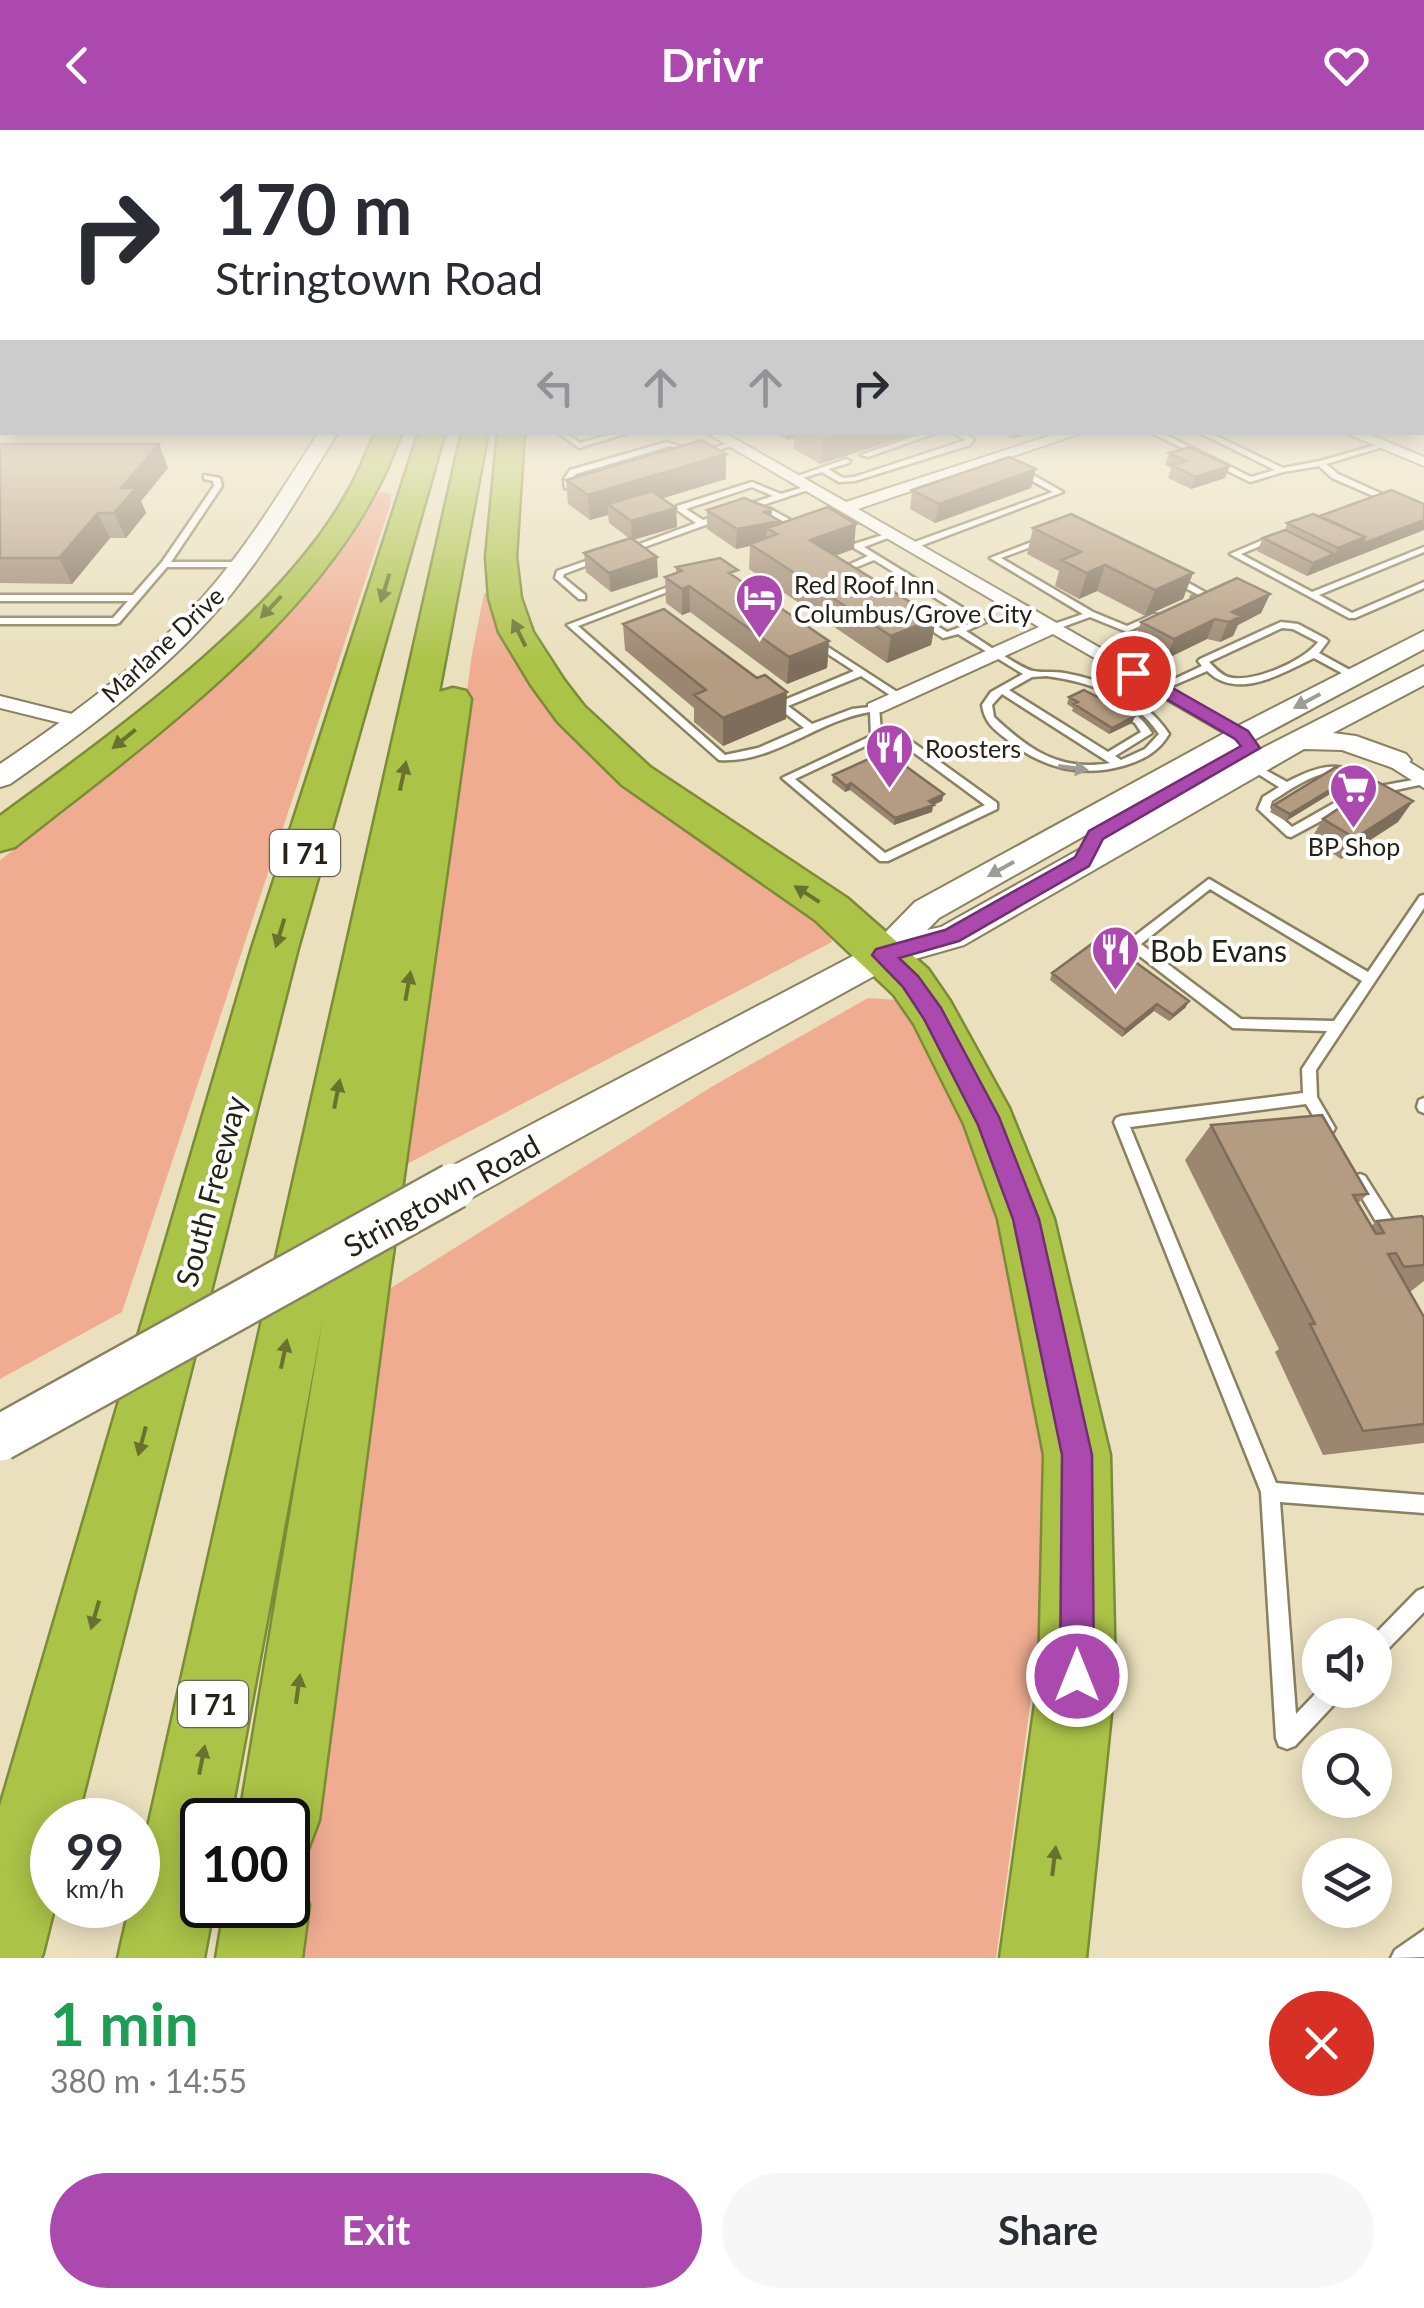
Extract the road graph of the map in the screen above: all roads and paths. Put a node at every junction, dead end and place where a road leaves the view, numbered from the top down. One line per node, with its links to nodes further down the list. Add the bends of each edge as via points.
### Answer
1 (212, 495): 31 (lane)
2 (287, 495): 32 (main road, Marlane Drive)
3 (359, 495): 83 (highway, one-way to 83, via 247,633 200,678)
4 (385, 495): 102 (highway, South Freeway / I 71, one-way to 102, via 275,948)
5 (461, 495): 103 (highway, I 71, one-way to 5)
6 (486, 495): 99 (highway, I 71, one-way to 6)
7 (506, 495): 86 (highway, one-way to 7, via 831,910 636,776 572,714 516,632 504,598)
8 (720, 495): 21 (lane, via 680,508)
9 (822, 495): 18 (street)
10 (882, 495): 18 (street)
11 (1049, 495): 26 (lane)
12 (1378, 495): 14 (lane)
13 (782, 496): 15 (lane)
14 (1384, 498): 17 (lane); 19 (lane)
15 (757, 504): 21 (lane); 22 (lane)
16 (1424, 504): 19 (lane)
17 (1365, 505)
18 (844, 508): 25 (street)
19 (1409, 509): 20 (lane)
20 (1424, 516)
21 (701, 522): 28 (lane)
22 (795, 526)
23 (1290, 533): 40 (lane, via 1234,554)
24 (1060, 534): 37 (lane, via 994,558)
25 (892, 535): 26 (street); 29 (lane, via 857,546)
26 (912, 546): 51 (street)
27 (1424, 549): 40 (lane)
28 (622, 552)
29 (874, 557): 34 (lane, via 841,570); 52 (lane, via 981,622)
30 (603, 558): 43 (lane, via 560,573)
31 (165, 564): 32 (lane); 42 (lane)
32 (241, 565): 71 (main road, Marlane Drive, via 194,620)
33 (1157, 570): 45 (lane, via 1206,594)
34 (856, 579)
35 (698, 580): 44 (lane)
36 (1059, 580): 37 (lane)
37 (1037, 582): 48 (lane)
38 (1424, 585): 40 (lane, via 1352,616)
39 (1090, 594): 48 (lane)
40 (1312, 594)
41 (0, 598): 42 (lane)
42 (135, 598): 50 (lane, via 116,621)
43 (582, 598)
44 (642, 598): 47 (lane); 72 (lane, via 572,624 723,758 744,758)
45 (1190, 602)
46 (1174, 608): 48 (lane, via 1127,629)
47 (658, 610)
48 (1087, 612): 51 (lane)
49 (916, 617): 52 (lane, via 946,636)
50 (0, 621)
51 (1054, 628): 55 (street); 63 (street)
52 (959, 631): 55 (lane)
53 (1424, 639): 61 (main road, Stringtown Road)
54 (812, 640): 58 (lane)
55 (996, 654): 59 (lane); 66 (street)
56 (1314, 654): 57 (lane, via 1249,684); 57 (lane, via 1322,641 1281,625 1204,661); 61 (lane)
57 (1207, 668): 63 (lane)
58 (860, 672): 66 (lane); 69 (lane)
59 (1030, 674): 62 (lane, via 1065,674); 64 (lane)
60 (1424, 674): 67 (main road, Stringtown Road)
61 (1354, 676): 75 (main road, Stringtown Road, one-way to 75)
62 (1098, 686): 76 (lane, via 1104,701 1139,721 1146,733); 78 (lane, via 1152,716 1164,734 1150,750)
63 (1160, 688): 75 (street)
64 (1002, 690): 76 (lane); 78 (lane, one-way to 78, via 986,705 989,718 1022,745 1073,771)
65 (766, 693): 69 (lane)
66 (900, 696): 70 (street)
67 (1370, 701): 74 (main road, Stringtown Road); 77 (main road, via 1372,730)
68 (0, 702): 71 (street)
69 (781, 705): 72 (lane)
70 (875, 708): 72 (lane); 73 (lane)
71 (76, 721): 79 (main road, Marlane Drive)
72 (810, 727)
73 (876, 737): 73 (lane, via 787,778 884,858 993,806 896,734)
74 (1297, 740): 75 (main road, Stringtown Road); 77 (main road, via 1346,742)
75 (1246, 750): 81 (lane); 86 (main road, Stringtown Road, via 1082,861 952,936); 86 (main road, Stringtown Road, one-way to 86, via 927,910)
76 (1108, 756): 78 (lane)
77 (1396, 760): 80 (street)
78 (1120, 764)
79 (0, 778)
80 (1424, 781): 82 (lane)
81 (1287, 786): 82 (lane, via 1335,767); 82 (lane, via 1264,809 1291,833)
82 (1376, 788)
83 (0, 837)
84 (1424, 900): 85 (lane)
85 (1418, 920): 87 (lane)
86 (883, 955): 93 (main road, Stringtown Road, bridge); 105 (highway, one-way to 86, via 1077,1676 1077,1455 1026,1219 990,1124 933,1014)
87 (1370, 979): 88 (lane); 88 (lane, via 1209,883 1132,944 1238,1024)
88 (1337, 1026): 89 (lane, via 1309,1069)
89 (1310, 1098): 90 (lane); 94 (lane, via 1121,1122)
90 (1339, 1145)
91 (1348, 1161): 92 (lane)
92 (1405, 1256)
93 (0, 1438)
94 (1270, 1492): 95 (lane); 98 (lane, via 1287,1738)
95 (1424, 1504)
96 (1424, 1598): 97 (lane)
97 (1392, 1631)
98 (1316, 1708)
99 (282, 1798)
100 (263, 1928): 104 (highway)
101 (1424, 1942): 106 (lane)
102 (0, 1953)
103 (162, 1958)
104 (259, 1958)
105 (1042, 1958)
106 (1403, 1958)

